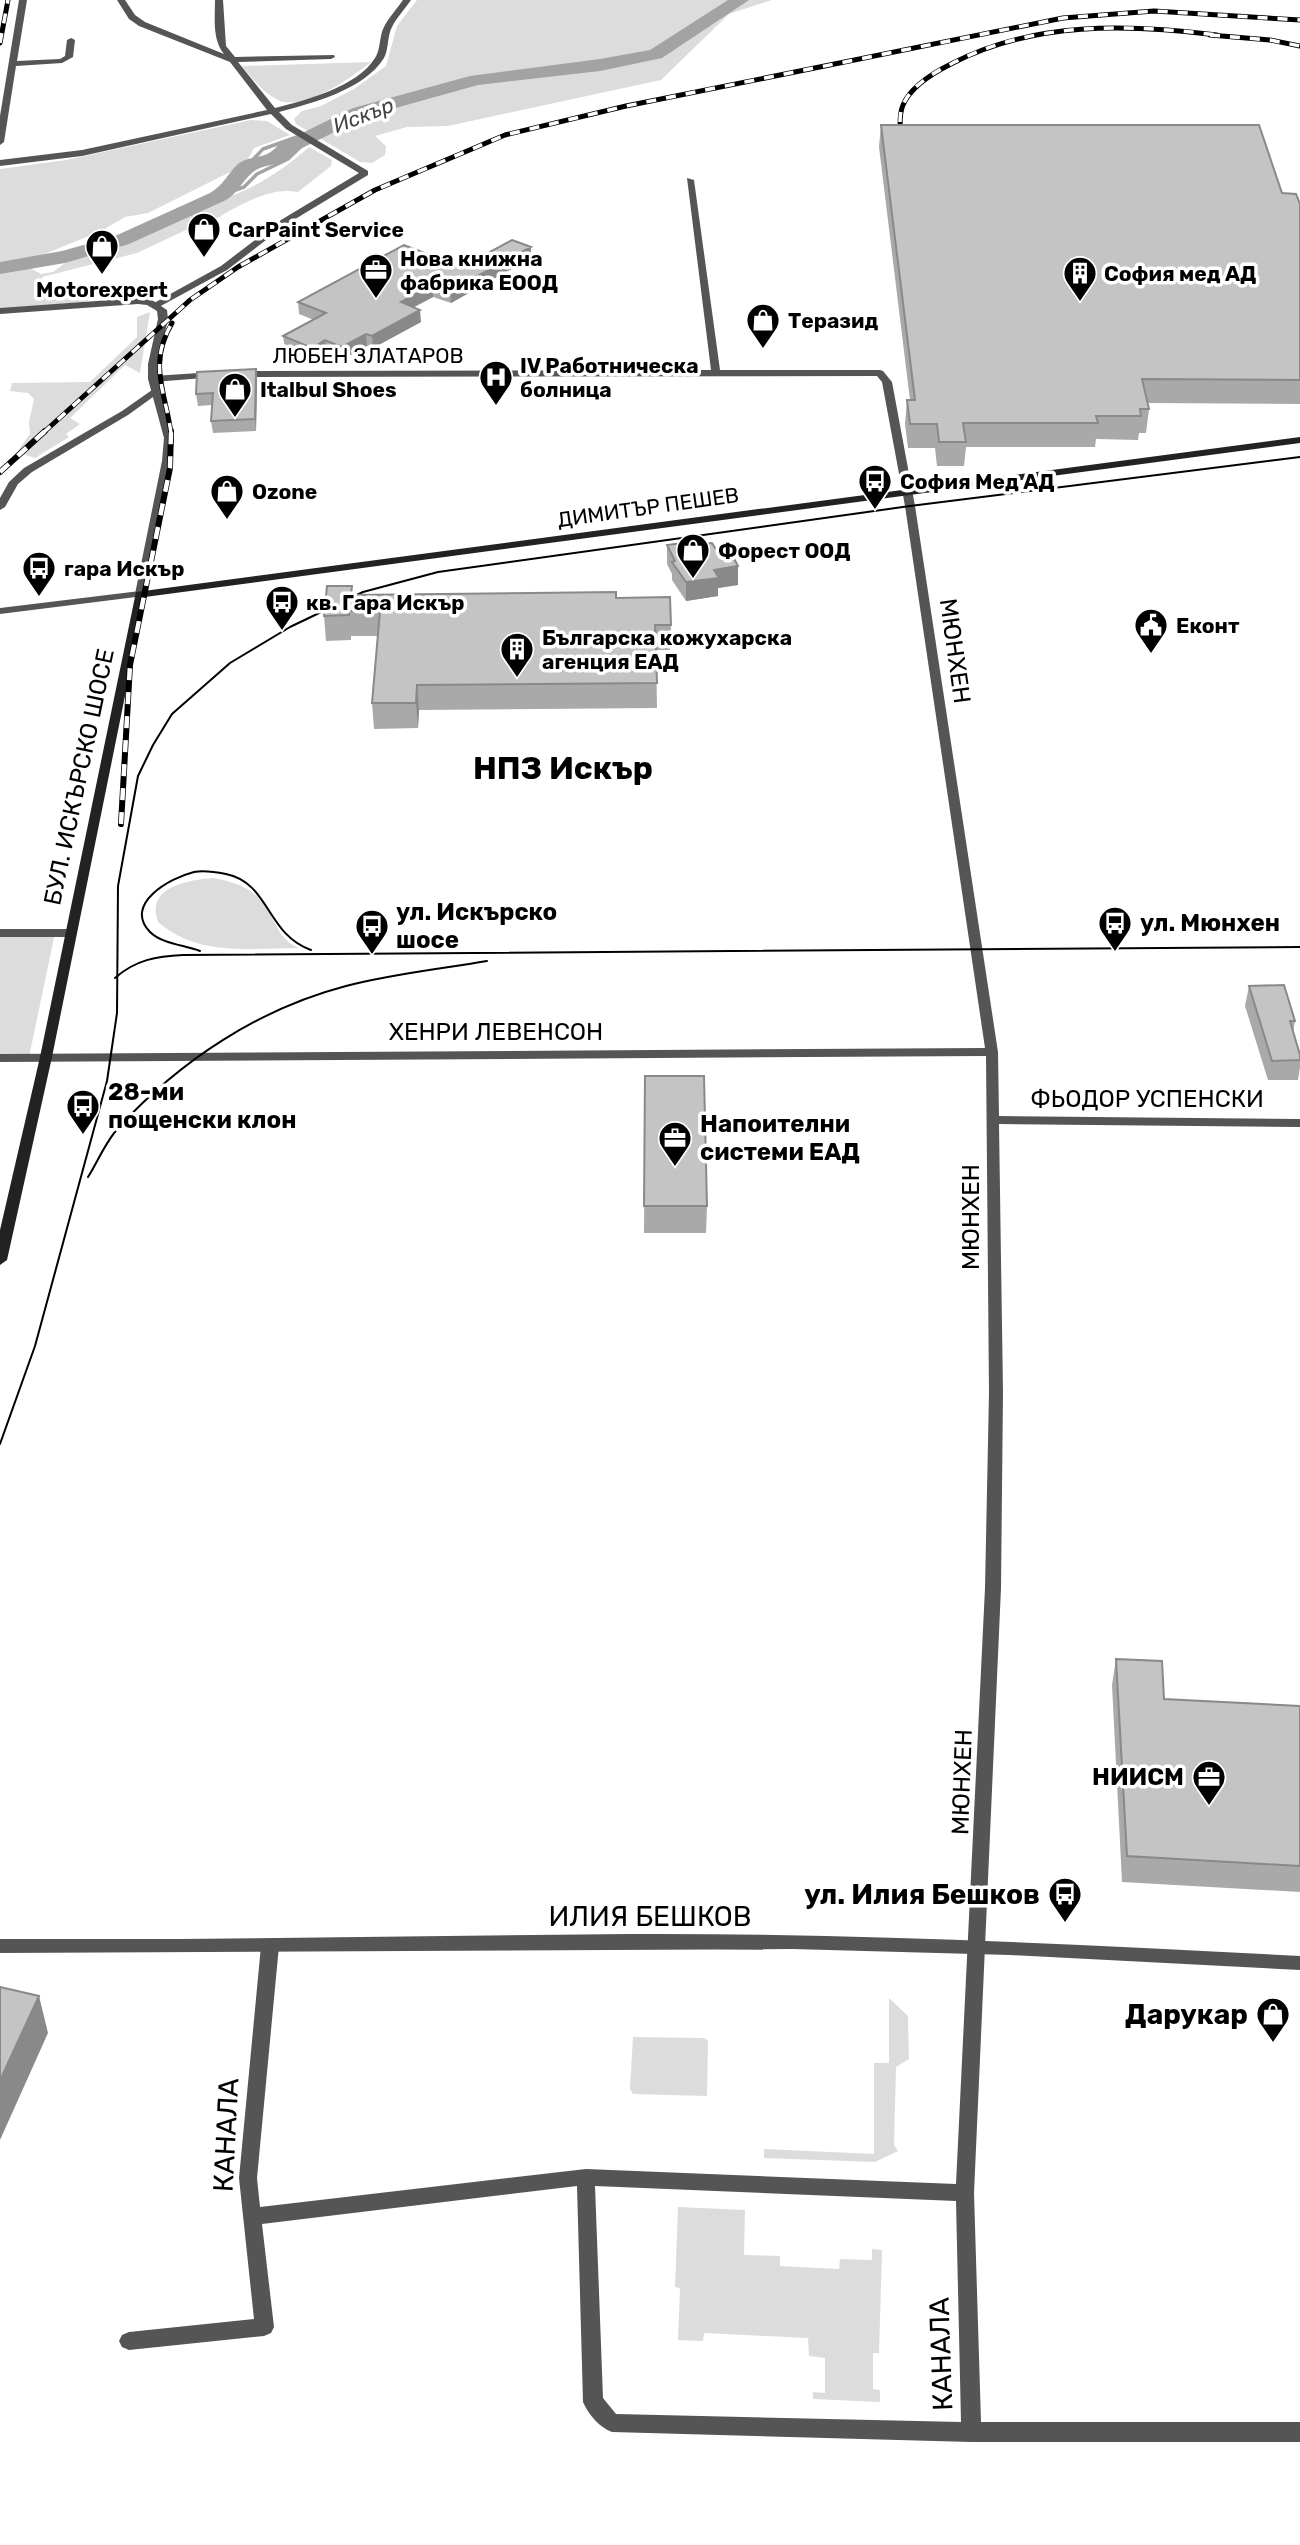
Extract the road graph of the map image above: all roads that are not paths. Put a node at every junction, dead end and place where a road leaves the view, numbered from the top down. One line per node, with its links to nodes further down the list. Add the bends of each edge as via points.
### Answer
1 (23, 0): 8 (street)
2 (121, 0): 7 (street, via 142,24)
3 (219, 0): 7 (street, via 220,40)
4 (407, 0): 9 (street, via 387,28 381,56 372,67 319,99)
5 (71, 40): 8 (street, via 69,57 62,61)
6 (331, 57): 7 (street)
7 (232, 60): 9 (street)
8 (13, 64): 10 (street)
9 (272, 111): 11 (street, via 82,153); 13 (street, via 289,127 365,173 285,222 224,268)
10 (0, 142)
11 (0, 163)
12 (690, 180): 15 (street)
13 (157, 305): 14 (street, via 125,301); 16 (street, БУЛ. ИСКЪРСКО ШОСЕ, via 163,314)
14 (0, 311)
15 (716, 373): 16 (street, ЛЮБЕН ЗЛАТАРОВ, via 235,374); 19 (street, ЛЮБЕН ЗЛАТАРОВ, via 880,373 887,382)
16 (153, 379): 17 (street, БУЛ. ИСКЪРСКО ШОСЕ)
17 (155, 392): 20 (street, via 22,474); 21 (street, БУЛ. ИСКЪРСКО ШОСЕ, via 169,439)
18 (1300, 440): 19 (main road, ДИМИТЪР ПЕШЕВ)
19 (908, 492): 21 (main road, ДИМИТЪР ПЕШЕВ); 25 (street, МЮНХЕН)
20 (0, 507)
21 (140, 594): 22 (street, ДИМИТЪР ПЕШЕВ); 24 (main road, БУЛ. ИСКЪРСКО ШОСЕ)
22 (0, 611)
23 (0, 933): 24 (street)
24 (71, 933): 26 (main road, БУЛ. ИСКЪРСКО ШОСЕ)
25 (992, 1052): 26 (street, ХЕНРИ ЛЕВЕНСОН); 28 (street, МЮНХЕН)
26 (46, 1057): 27 (street, ХЕНРИ ЛЕВЕНСОН); 30 (main road, БУЛ. ИСКЪРСКО ШОСЕ)
27 (0, 1058)
28 (993, 1120): 29 (street, ФЬОДОР УСПЕНСКИ); 33 (street, МЮНХЕН, via 993,1560)
29 (1300, 1123)
30 (0, 1260)
31 (0, 1946): 32 (street, ИЛИЯ БЕШКОВ)
32 (270, 1946): 33 (street, ИЛИЯ БЕШКОВ, via 721,1941); 37 (street, КАНАЛА, via 247,2178)
33 (978, 1947): 34 (street, ИЛИЯ БЕШКОВ); 36 (street, КАНАЛА)
34 (1300, 1963)
35 (586, 2177): 36 (street); 37 (street); 39 (street, via 593,2402 612,2423)
36 (965, 2193): 39 (street, КАНАЛА)
37 (251, 2217): 38 (street, КАНАЛА, via 264,2327)
38 (129, 2341)
39 (971, 2432): 40 (street, КАНАЛА)
40 (1300, 2432)

